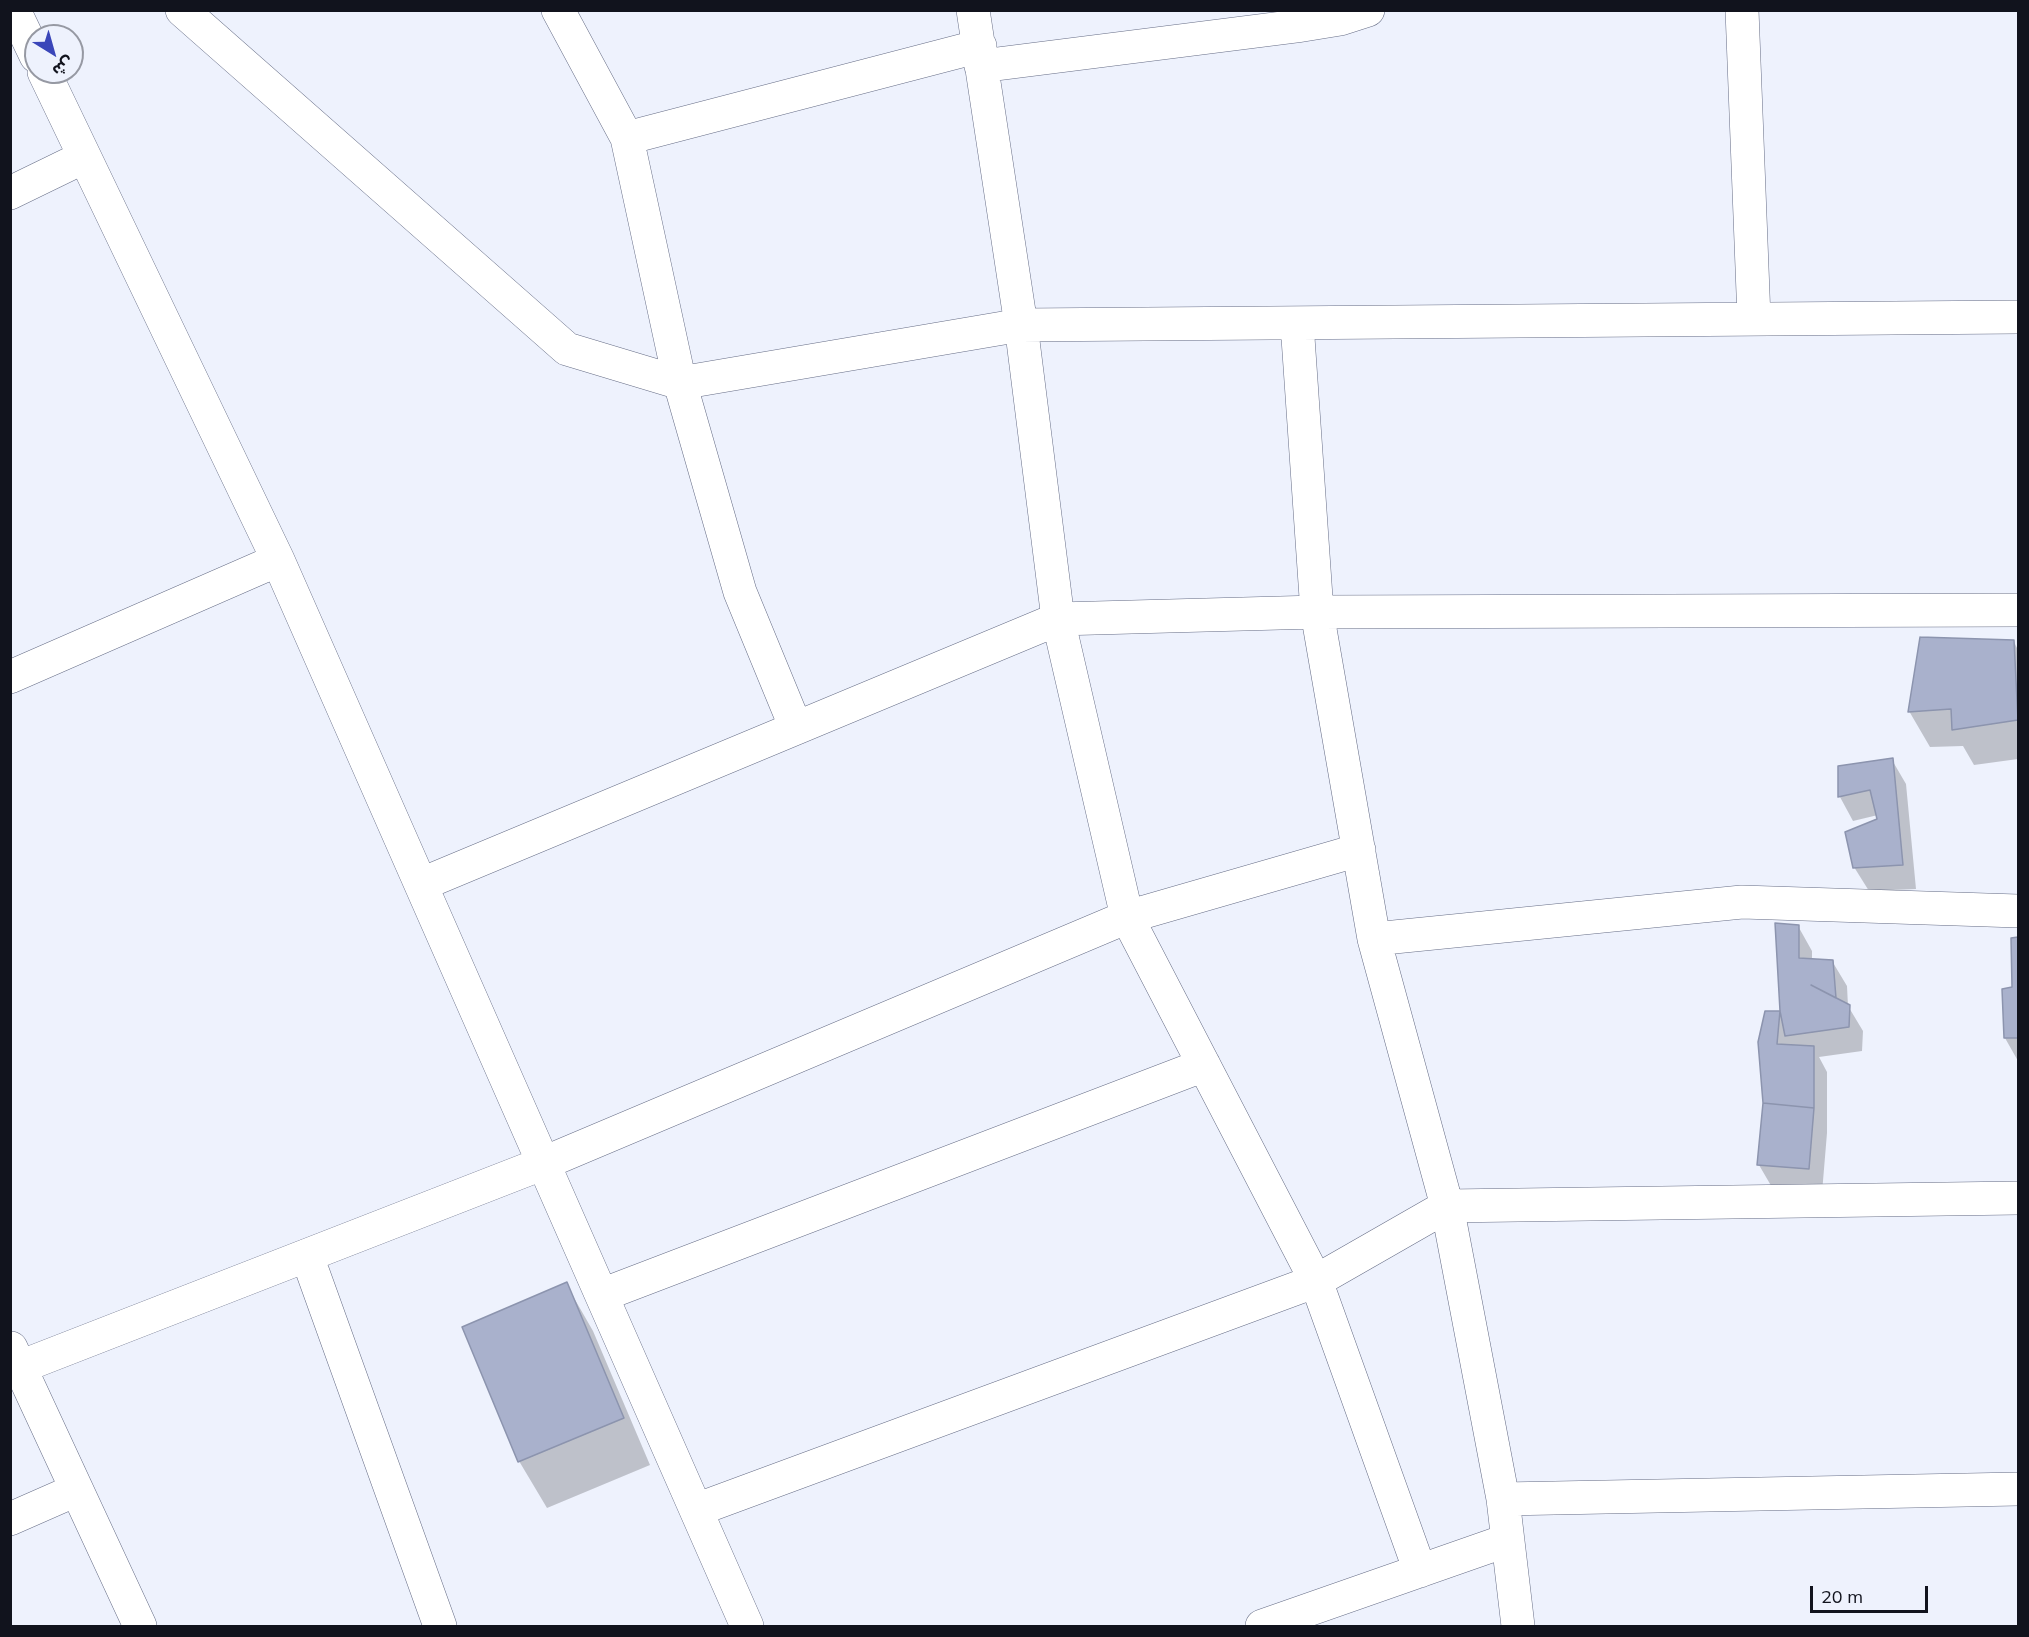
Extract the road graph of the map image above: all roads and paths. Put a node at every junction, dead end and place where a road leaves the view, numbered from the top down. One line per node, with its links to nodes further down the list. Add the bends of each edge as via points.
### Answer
1 (14, 10): 7 (street)
2 (182, 10): 17 (street, via 567,349)
3 (558, 10): 10 (street)
4 (973, 10): 8 (street)
5 (1368, 10): 8 (street, via 1297,26)
6 (1742, 10): 14 (street)
7 (24, 31)
8 (980, 56): 10 (street); 16 (street)
9 (50, 84): 11 (street)
10 (627, 138): 17 (street)
11 (84, 157): 12 (street); 18 (street)
12 (10, 193)
13 (2019, 317): 14 (street)
14 (1754, 319): 15 (street)
15 (1296, 323): 16 (street); 20 (street)
16 (1021, 325): 17 (street); 21 (street)
17 (680, 383): 23 (street, via 740,592)
18 (278, 560): 22 (street); 25 (street)
19 (2019, 610): 20 (street)
20 (1317, 612): 21 (street); 24 (street)
21 (1058, 619): 23 (street); 27 (street)
22 (10, 677)
23 (796, 728): 25 (street)
24 (1359, 849): 27 (street); 28 (street)
25 (422, 884): 30 (street)
26 (2019, 911): 28 (street, via 1743,902)
27 (1127, 917): 29 (street); 30 (street)
28 (1374, 939): 32 (street)
29 (1204, 1065): 34 (street); 35 (street)
30 (544, 1163): 33 (street); 35 (street)
31 (2019, 1198): 32 (street)
32 (1447, 1206): 34 (street); 39 (street)
33 (307, 1256): 36 (street); 45 (street)
34 (1316, 1281): 40 (street); 43 (street)
35 (602, 1295): 40 (street)
36 (15, 1357): 38 (street)
37 (2019, 1489): 39 (street)
38 (76, 1490): 41 (street); 44 (street)
39 (1503, 1498): 42 (street)
40 (696, 1510): 46 (street)
41 (10, 1519)
42 (1508, 1540): 43 (street); 48 (street)
43 (1420, 1571): 47 (street)
44 (140, 1626)
45 (440, 1626)
46 (747, 1626)
47 (1262, 1626)
48 (1518, 1626)

